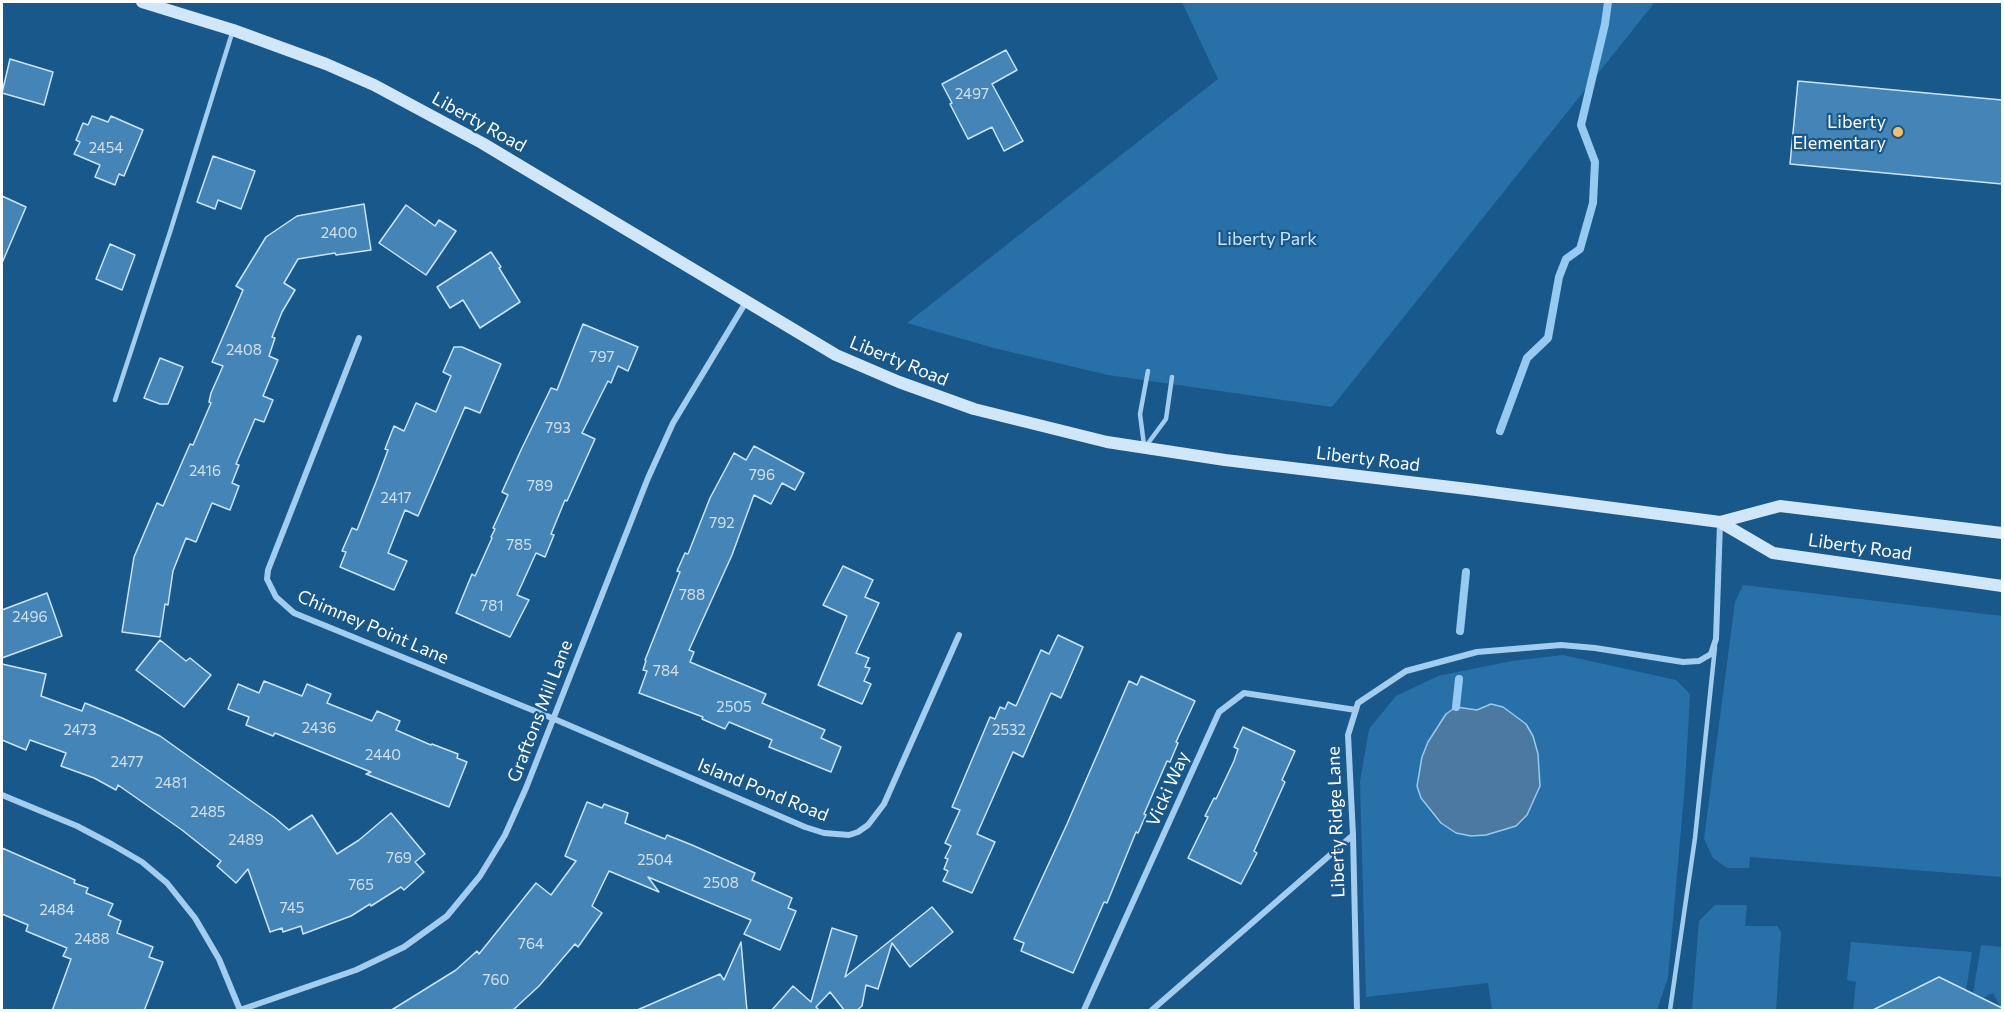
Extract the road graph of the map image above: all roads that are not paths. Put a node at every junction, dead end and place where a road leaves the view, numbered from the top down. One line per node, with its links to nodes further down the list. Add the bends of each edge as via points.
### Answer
1 (142, 2): 2 (main road, Liberty Road)
2 (233, 30): 3 (main road, Liberty Road, via 374,85 482,143); 7 (lane)
3 (746, 302): 8 (main road, Liberty Road, via 836,355 899,382 974,409); 15 (street, Graftons Mill Lane, via 673,423)
4 (359, 338): 15 (street, Chimney Point Lane, via 268,570 267,579 276,597 294,613)
5 (1148, 372): 8 (lane, via 1140,414)
6 (1172, 377): 8 (lane, via 1166,419)
7 (115, 400)
8 (1144, 448): 9 (main road, Liberty Road)
9 (1720, 522): 10 (main road, Liberty Road, via 1780,506); 11 (main road, Liberty Road, via 1773,553); 13 (street)
10 (2002, 533)
11 (2002, 586)
12 (959, 635): 15 (street, Island Pond Road, via 884,804 868,825 849,835 805,827)
13 (1716, 639): 14 (street, via 1711,654 1699,661 1683,662 1562,645 1478,652 1406,671 1359,703); 22 (lane, via 1695,838)
14 (1356, 710): 17 (street, Liberty Ridge Lane, via 1348,735); 19 (street, Vicki Way, via 1244,693 1219,712)
15 (552, 718): 18 (street, Graftons Mill Lane, via 505,835 480,876 447,916 404,947 356,970)
16 (2, 795): 18 (street, via 113,845 167,883 195,918 219,959)
17 (1353, 835): 20 (street); 21 (street, Liberty Ridge Lane)
18 (240, 1010)
19 (1084, 1011)
20 (1152, 1011)
21 (1357, 1011)
22 (1670, 1011)

